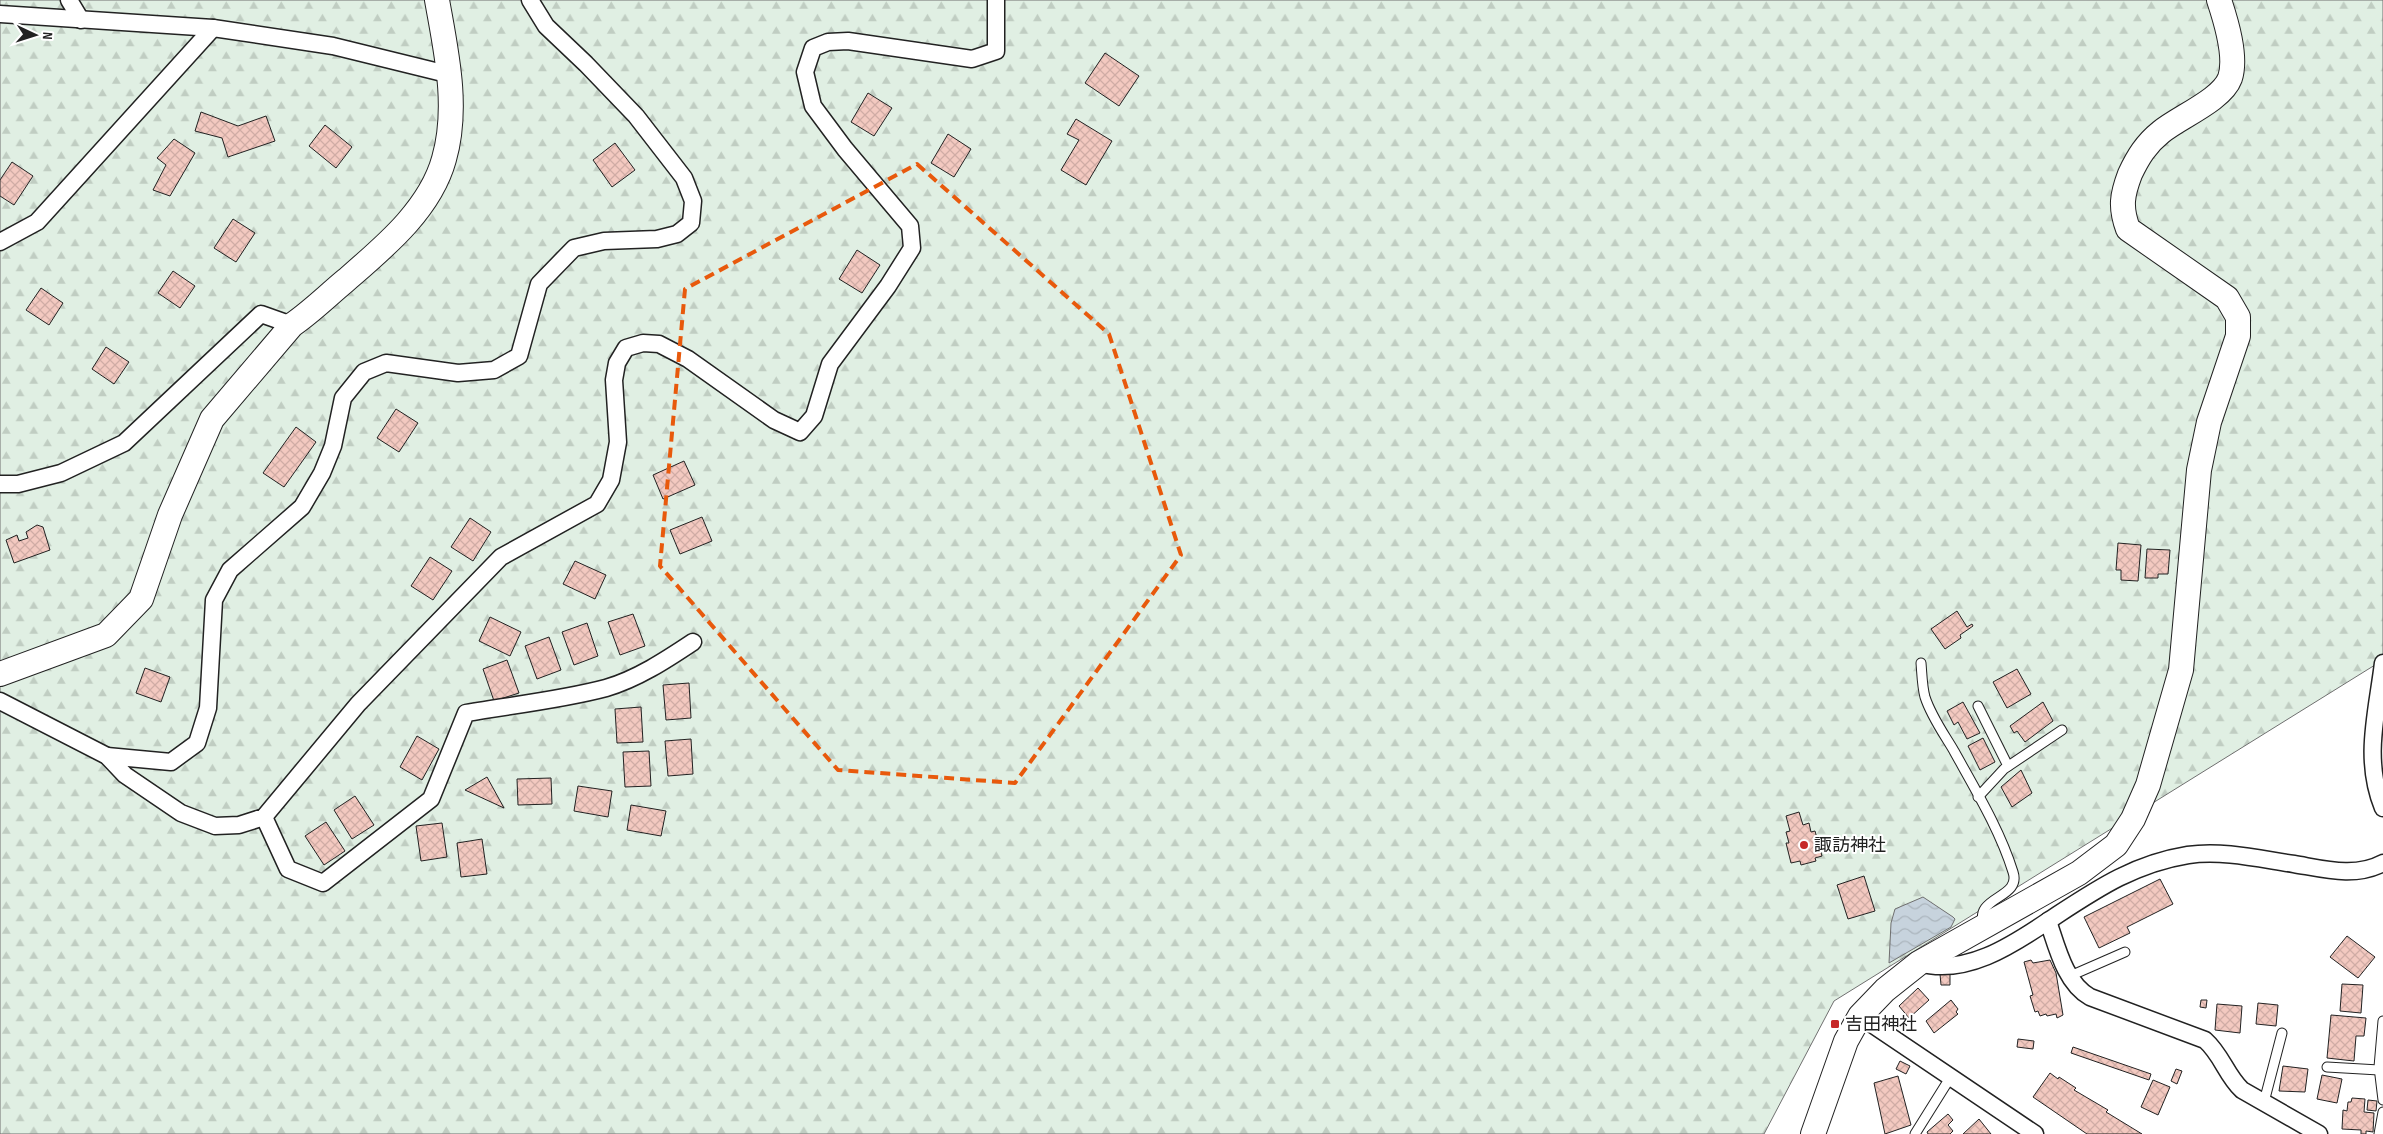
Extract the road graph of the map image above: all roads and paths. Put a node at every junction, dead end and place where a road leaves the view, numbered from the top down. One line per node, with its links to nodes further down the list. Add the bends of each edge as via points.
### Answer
1 (69, 0): 7 (street)
2 (437, 0): 9 (street)
3 (530, 0): 20 (street, via 546,26 636,116 684,178 693,201 691,223 677,234 657,239 604,241 574,248 539,284 519,356 494,370 458,373 386,363 364,372 343,398 333,446 302,507 230,570 214,600 208,708 197,743 171,762)
4 (996, 0): 24 (street, via 996,51 972,59 848,41 828,42 813,48 805,72 813,106 910,226 912,248 830,364 814,416 800,432 774,420 688,358 659,344 643,343 626,348 617,363 614,380 618,442 613,471 597,504 501,557 358,704)
5 (2219, 0): 27 (street, via 2233,60 2229,80 2217,95 2161,132 2139,154 2122,194 2122,212 2128,228 2227,298 2238,317 2238,336 2209,422 2199,470 2181,670 2148,785 2133,819 2116,845 2080,873)
6 (0, 14): 7 (street)
7 (81, 20): 8 (street)
8 (213, 28): 9 (street, via 333,46); 10 (street, via 36,222)
9 (451, 75): 11 (street, via 445,158 436,180 411,218 371,258)
10 (0, 242)
11 (292, 325): 12 (street, via 261,314 124,443 61,472 18,484); 16 (street, via 212,419 170,515 141,599 106,635)
12 (0, 484)
13 (693, 642): 24 (street, via 638,675 606,688 466,713 430,799 323,884 288,869)
14 (1921, 662): 22 (lane, via 1926,699)
15 (2383, 663): 23 (street, via 2371,764)
16 (0, 674)
17 (0, 701): 20 (street)
18 (1978, 706): 21 (lane)
19 (2062, 730): 21 (lane)
20 (107, 756): 24 (street, via 125,775 181,813 215,826 238,826)
21 (2008, 766): 22 (lane)
22 (1978, 797): 27 (lane, via 2001,840 2014,874 2014,884 2010,889 1983,910)
23 (2383, 808)
24 (264, 817)
25 (2383, 863): 26 (street, via 2363,871 2336,871 2227,854 2190,855 2126,873)
26 (2048, 921): 29 (street, via 2014,944 1957,966 1936,968); 30 (street)
27 (1985, 927): 29 (street)
28 (2125, 952): 30 (lane)
29 (1919, 963): 31 (street, via 1885,990)
30 (2070, 976): 38 (street, via 2078,990 2090,997 2205,1040 2217,1050 2233,1082)
31 (1860, 1016): 36 (street); 40 (street, via 1846,1040)
32 (2383, 1021): 35 (lane)
33 (2282, 1033): 38 (lane)
34 (2327, 1067): 35 (lane)
35 (2379, 1070): 37 (lane)
36 (1950, 1078): 41 (lane); 42 (street)
37 (2383, 1100)
38 (2264, 1102): 43 (street)
39 (2383, 1112): 44 (lane)
40 (1812, 1134)
41 (1915, 1134)
42 (2035, 1134)
43 (2319, 1134)
44 (2379, 1134)

